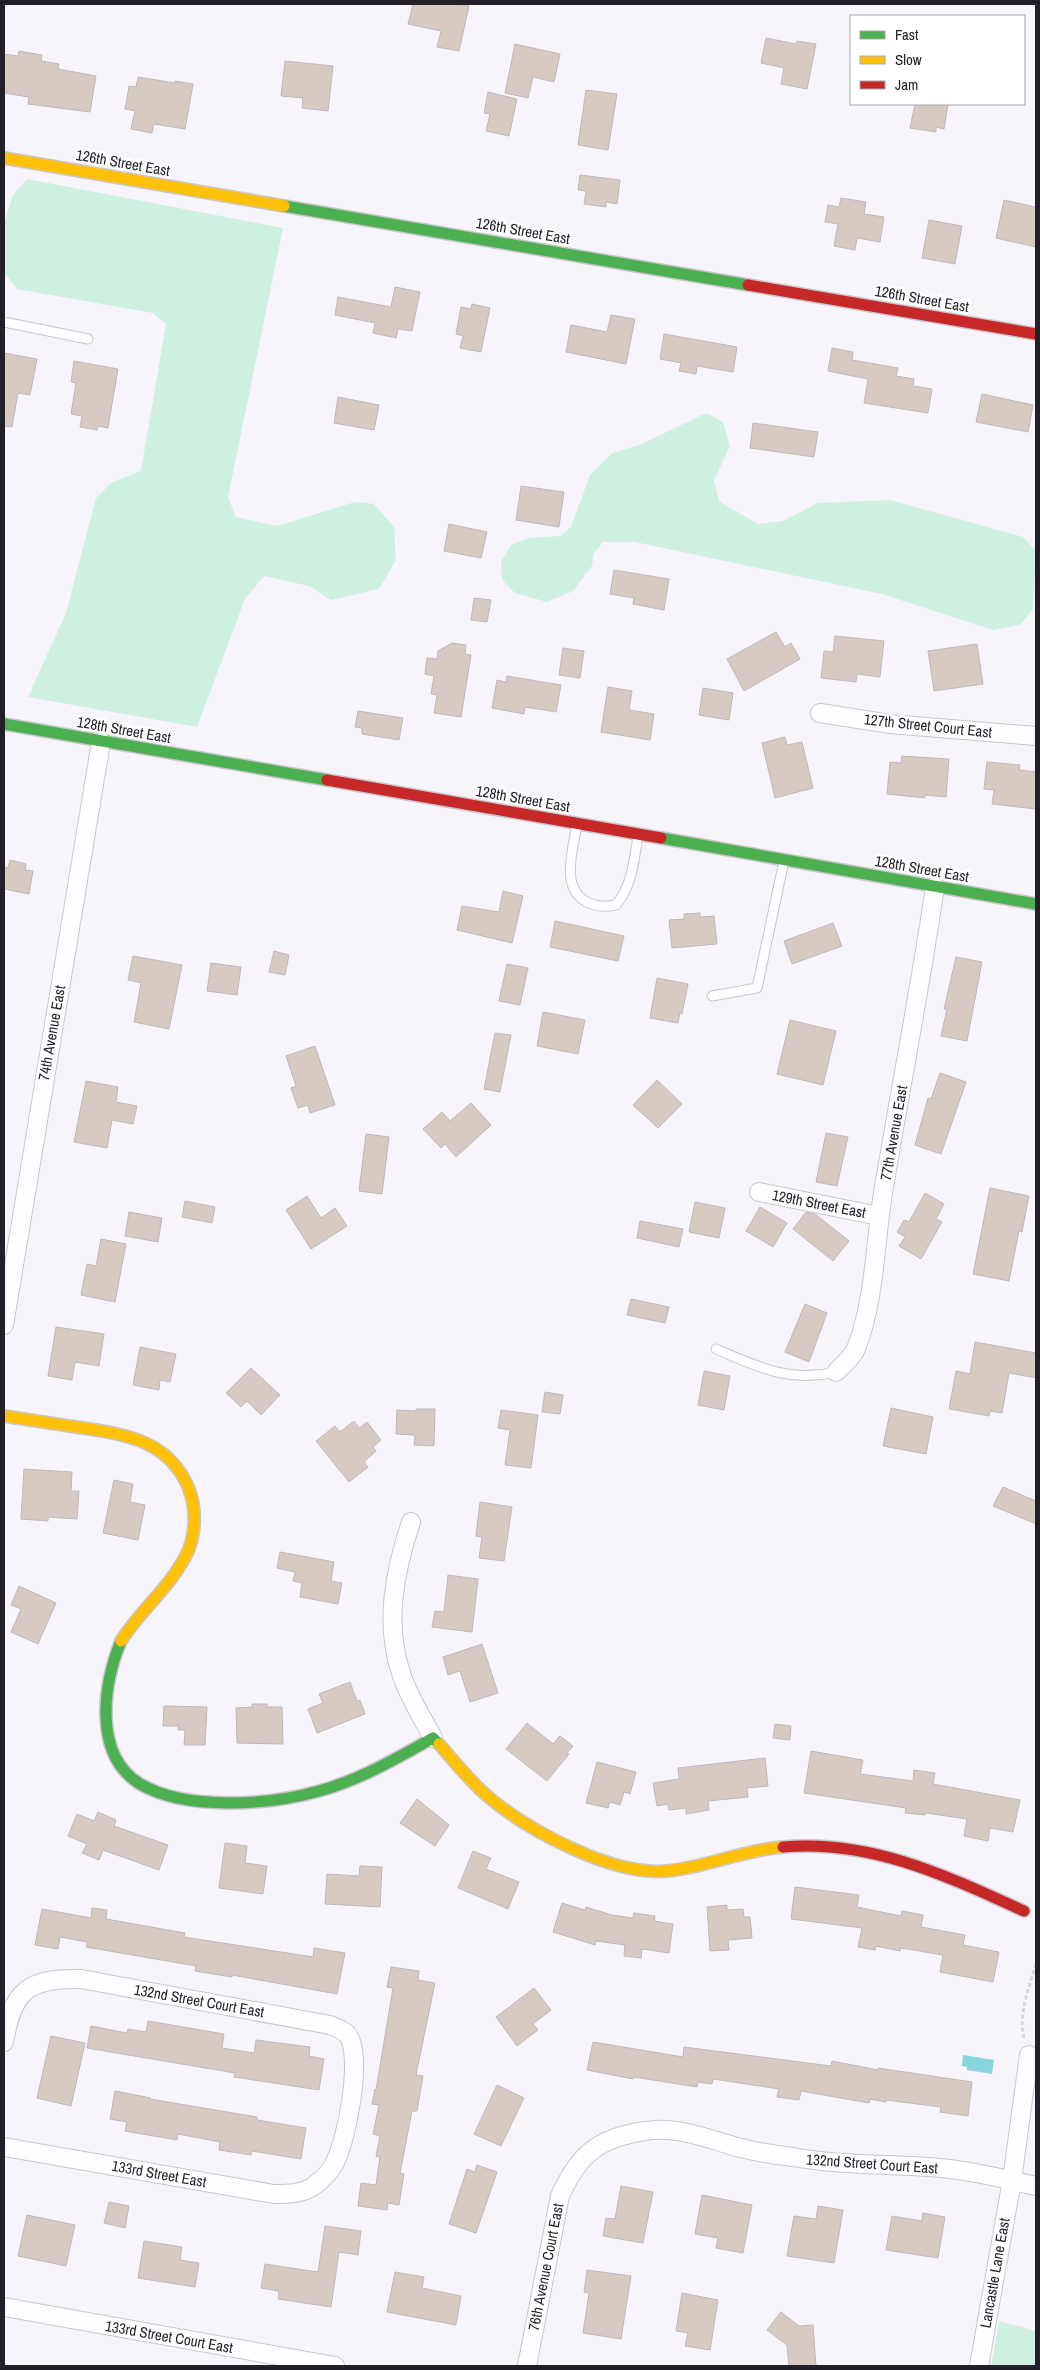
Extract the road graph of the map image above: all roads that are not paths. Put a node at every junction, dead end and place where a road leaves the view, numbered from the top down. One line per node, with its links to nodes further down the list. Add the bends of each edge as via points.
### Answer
1 (4, 158): 3 (street, 126th Street East)
2 (4, 322): 4 (lane)
3 (1036, 334)
4 (88, 339)
5 (820, 713): 7 (street, 127th Street Court East, via 890,724)
6 (4, 724): 8 (street, 128th Street East)
7 (1036, 736)
8 (101, 742): 9 (street, 128th Street East); 17 (street, 74th Avenue East)
9 (577, 824): 10 (street, 128th Street East); 10 (lane, via 570,880 573,891 580,899 605,908 616,905 623,897 630,880)
10 (639, 834): 11 (street, 128th Street East)
11 (784, 859): 12 (street, 128th Street East); 14 (lane, via 757,988)
12 (935, 887): 13 (street, 128th Street East); 16 (street, 77th Avenue East)
13 (1036, 904)
14 (712, 996)
15 (759, 1192): 16 (street, 129th Street East)
16 (879, 1216): 19 (street, 77th Avenue East, via 861,1334 856,1348)
17 (4, 1315)
18 (716, 1349): 19 (lane, via 761,1368 791,1376 816,1377)
19 (836, 1372)
20 (4, 1416): 22 (street, via 125,1434 145,1440 175,1464 188,1489 194,1530 186,1558 122,1638 106,1692 107,1737 121,1768 132,1778 147,1788 179,1799 253,1802 287,1798 356,1778)
21 (411, 1522): 22 (street, via 401,1553 392,1611 395,1652 409,1694)
22 (433, 1738): 23 (street, via 472,1782 520,1821 612,1864 650,1872 700,1865 763,1849 821,1846 853,1849 884,1854 925,1867)
23 (1024, 1911)
24 (4, 2042): 30 (street, 132nd Street Court East, via 14,2005 25,1990 55,1979 81,1979 330,2025 342,2030 349,2038 355,2071 344,2141 328,2173)
25 (1029, 2055): 28 (street, Lancastle Lane East)
26 (620, 2137): 28 (street, 132nd Street Court East, via 654,2129 682,2132 794,2158 930,2167); 33 (street, 76th Avenue Court East, via 593,2149 581,2159 560,2196)
27 (4, 2147): 30 (street, 133rd Street East, via 274,2194 292,2194)
28 (1012, 2180): 29 (street, 132nd Street Court East); 34 (street, Lancastle Lane East)
29 (1036, 2186)
30 (314, 2187)
31 (4, 2307): 32 (street, 133rd Street Court East)
32 (335, 2366)
33 (527, 2366)
34 (979, 2366)

